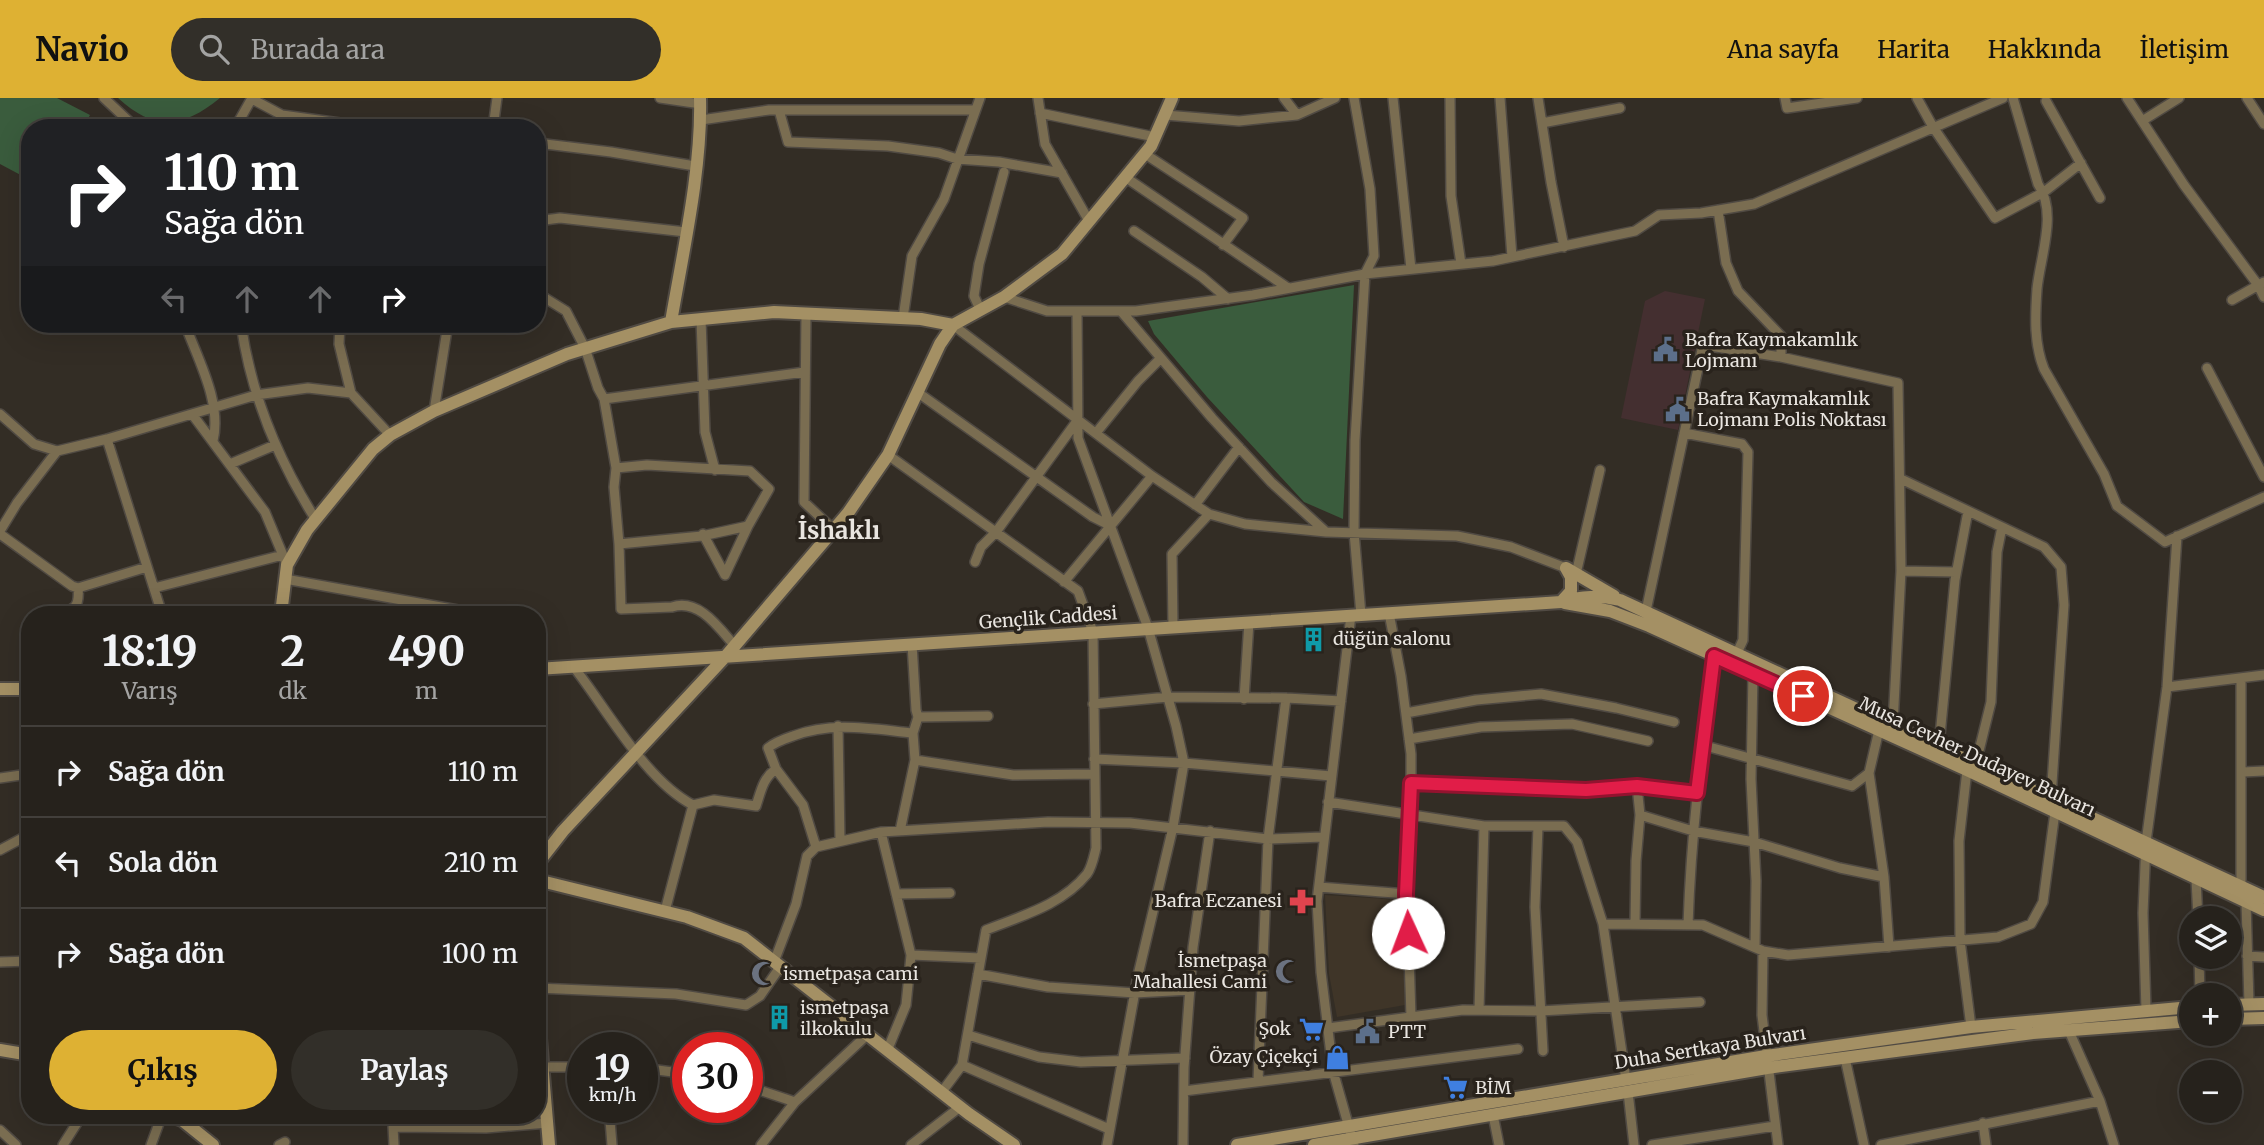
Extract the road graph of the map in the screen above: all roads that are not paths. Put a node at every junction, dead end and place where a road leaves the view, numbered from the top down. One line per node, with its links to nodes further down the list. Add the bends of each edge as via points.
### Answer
1 (104, 98): 37 (street)
2 (252, 98): 34 (street); 38 (street)
3 (497, 98): 41 (street)
4 (660, 98): 27 (street)
5 (804, 98): 31 (street)
6 (911, 98): 29 (street)
7 (980, 98): 32 (street)
8 (1038, 98): 33 (street)
9 (1172, 98): 35 (main road)
10 (1284, 98): 36 (street)
11 (1335, 98): 36 (street)
12 (1354, 98): 68 (street, via 1370,189 1374,256)
13 (1394, 98): 67 (street)
14 (1450, 98): 66 (street, via 1451,196)
15 (1500, 98): 65 (street)
16 (1538, 98): 44 (street)
17 (1785, 98): 26 (street, via 1787,108)
18 (1856, 98): 26 (street)
19 (1917, 98): 46 (street)
20 (2003, 98): 46 (street)
21 (2012, 98): 56 (street)
22 (2127, 98): 43 (street)
23 (2179, 98): 43 (street)
24 (2246, 98): 45 (street)
25 (2047, 99): 51 (street)
26 (1831, 100)
27 (701, 101): 42 (main road)
28 (1620, 108): 44 (street)
29 (907, 109): 31 (street); 32 (street)
30 (779, 110): 31 (street); 42 (street); 50 (street, via 788,142 888,146)
31 (804, 110)
32 (975, 110): 50 (street)
33 (1040, 113): 47 (street); 54 (street, via 1045,144)
34 (282, 115): 39 (street); 40 (street)
35 (1165, 115): 36 (street, via 1239,121); 47 (main road)
36 (1297, 115)
37 (126, 119)
38 (240, 119)
39 (280, 119)
40 (307, 119)
41 (494, 119)
42 (701, 120): 52 (main road)
43 (2142, 121): 69 (street)
44 (1542, 123): 64 (street)
45 (2264, 124)
46 (1933, 127): 56 (street, via 1995,218); 58 (street, via 1754,204)
47 (1155, 137): 49 (main road)
48 (546, 144): 52 (street)
49 (1145, 154): 55 (main road); 63 (street, via 1243,218)
50 (957, 159): 54 (street); 80 (street, via 944,199 912,256)
51 (2081, 163): 56 (street); 57 (street)
52 (695, 166): 62 (main road)
53 (1003, 172): 76 (street, via 979,264 974,296)
54 (1062, 173): 60 (street)
55 (1125, 177): 60 (main road); 63 (street)
56 (2044, 192): 134 (street, via 2047,216 2037,287 2037,351 2117,506 2165,542)
57 (2100, 198)
58 (1718, 210): 64 (street, via 1659,215 1635,231); 89 (street, via 1726,263 1738,291 1781,336)
59 (546, 220): 62 (street)
60 (1089, 221): 71 (main road, via 1062,254)
61 (1134, 231): 74 (street)
62 (686, 232): 82 (main road)
63 (1223, 245): 70 (street)
64 (1564, 247): 65 (street)
65 (1512, 257): 66 (street)
66 (1461, 264): 67 (street)
67 (1411, 269): 68 (street)
68 (1364, 274): 70 (street); 132 (street, via 1354,440)
69 (2261, 284): 72 (street); 75 (street)
70 (1289, 288): 74 (street)
71 (1004, 297): 76 (main road); 77 (street, via 1047,311)
72 (2264, 297)
73 (546, 299): 88 (street, via 566,312)
74 (1228, 299): 78 (street)
75 (2232, 300)
76 (980, 309): 83 (main road)
77 (1077, 311): 78 (street); 102 (street)
78 (1121, 311): 90 (street)
79 (806, 314): 80 (main road); 81 (main road, via 774,312); 92 (street)
80 (903, 318): 83 (main road)
81 (701, 319): 82 (main road); 93 (street)
82 (671, 322): 88 (main road)
83 (953, 325): 95 (main road); 102 (street)
84 (188, 333): 98 (street)
85 (243, 333): 96 (street)
86 (340, 333): 94 (street)
87 (446, 333): 99 (street)
88 (585, 348): 97 (street); 99 (main road)
89 (1781, 357): 104 (street, via 1703,345); 119 (street, via 1898,383)
90 (1161, 358): 103 (street); 109 (street)
91 (2207, 368): 118 (street)
92 (805, 372): 93 (street); 128 (street, via 804,502)
93 (704, 386): 97 (street); 114 (street, via 705,432)
94 (351, 393): 96 (street, via 308,388); 105 (street)
95 (917, 393): 111 (main road); 117 (street)
96 (256, 395): 98 (street); 108 (street)
97 (604, 399): 113 (street)
98 (215, 407): 101 (street); 107 (street)
99 (434, 411): 105 (main road)
100 (0, 414): 110 (street, via 34,444)
101 (192, 414): 106 (street); 107 (street)
102 (1078, 419): 103 (street); 117 (street); 126 (street, via 1078,438)
103 (1096, 433): 116 (street)
104 (1684, 433): 154 (street); 163 (street, via 1742,444 1748,452 1744,639)
105 (390, 435): 124 (main road, via 373,449)
106 (107, 439): 110 (street); 138 (street)
107 (213, 441): 112 (street)
108 (275, 445): 112 (street); 124 (street)
109 (1239, 447): 121 (street); 131 (street)
110 (57, 451): 129 (street)
111 (888, 455): 128 (main road); 130 (street)
112 (230, 464): 136 (street, via 265,512)
113 (616, 468): 114 (street, via 647,465); 135 (street)
114 (715, 470): 125 (street, via 750,471 769,489)
115 (1600, 470): 139 (street)
116 (1152, 476): 121 (street); 126 (street)
117 (1036, 477): 126 (street); 130 (street)
118 (2264, 477)
119 (1902, 479): 122 (street); 140 (street)
120 (2264, 497): 134 (street)
121 (1195, 505): 123 (street)
122 (1968, 510): 127 (street); 141 (street)
123 (1209, 514): 131 (street, via 1245,524); 158 (street, via 1172,554)
124 (316, 520): 136 (main road)
125 (748, 526): 133 (street); 133 (street, via 725,575)
126 (1111, 526): 143 (street); 159 (street)
127 (2002, 527): 196 (street, via 1990,702); 209 (street, via 2044,547 2061,567 2064,605)
128 (835, 531): 162 (main road)
129 (0, 532): 144 (street)
130 (996, 532): 137 (street, via 981,547); 143 (street)
131 (1326, 532): 132 (street)
132 (1354, 533): 139 (street, via 1457,536 1511,547); 156 (street)
133 (703, 534): 135 (street)
134 (2177, 536): 171 (street)
135 (619, 544): 162 (street, via 621,609 680,604 699,608)
136 (285, 560): 142 (main road); 145 (street)
137 (975, 562)
138 (148, 568): 144 (street); 145 (street)
139 (1571, 571): 146 (main road); 147 (main road, Musa Cevher Dudayev Bulvarı); 148 (main road, via 1571,591)
140 (1901, 571): 141 (street); 183 (street)
141 (1956, 572): 190 (street)
142 (285, 579): 151 (main road); 152 (street)
143 (1064, 582): 160 (street, via 1078,591)
144 (78, 588): 149 (street)
145 (154, 588): 150 (street)
146 (1588, 596): 147 (main road, Musa Cevher Dudayev Bulvarı); 148 (main road, Musa Cevher Dudayev Bulvarı); 153 (main road)
147 (1620, 600): 154 (main road, Musa Cevher Dudayev Bulvarı)
148 (1561, 602): 153 (main road, Musa Cevher Dudayev Bulvarı); 155 (main road, Gençlik Caddesi)
149 (76, 606)
150 (160, 606)
151 (282, 606)
152 (435, 606)
153 (1596, 608): 165 (main road, Musa Cevher Dudayev Bulvarı)
154 (1646, 611): 163 (main road, Musa Cevher Dudayev Bulvarı)
155 (1389, 613): 156 (main road, Gençlik Caddesi); 179 (street)
156 (1356, 615): 157 (main road, Gençlik Caddesi); 177 (street)
157 (1249, 622): 158 (main road, Gençlik Caddesi); 176 (street)
158 (1172, 627): 159 (main road, Gençlik Caddesi)
159 (1149, 628): 160 (main road, Gençlik Caddesi); 174 (street)
160 (1093, 632): 161 (main road, Gençlik Caddesi); 178 (street)
161 (912, 644): 164 (main road, Gençlik Caddesi); 181 (street)
162 (736, 646): 164 (main road)
163 (1737, 653): 183 (main road, Musa Cevher Dudayev Bulvarı)
164 (726, 656): 166 (main road, Gençlik Caddesi); 191 (main road)
165 (1714, 656): 168 (main road, Musa Cevher Dudayev Bulvarı); 189 (street)
166 (573, 666): 167 (main road, Gençlik Caddesi); 191 (street)
167 (546, 668)
168 (1753, 673): 185 (main road, Musa Cevher Dudayev Bulvarı); 193 (street)
169 (2264, 675): 170 (street)
170 (2241, 678): 171 (street); 199 (street)
171 (2167, 687): 229 (street)
172 (0, 689): 173 (main road)
173 (21, 690)
174 (1168, 697): 176 (street); 178 (street); 195 (street)
175 (1286, 698): 176 (street); 177 (street); 198 (street)
176 (1244, 699)
177 (1341, 701): 204 (street)
178 (1094, 704): 192 (street)
179 (1406, 713): 182 (street, via 1541,694); 187 (street)
180 (988, 716): 181 (street)
181 (918, 717): 186 (street)
182 (1674, 722)
183 (1893, 724): 190 (main road, Musa Cevher Dudayev Bulvarı)
184 (838, 726): 186 (street); 197 (street, via 774,743 768,748); 226 (street)
185 (1879, 730): 196 (main road, Musa Cevher Dudayev Bulvarı); 201 (street)
186 (913, 733): 194 (street)
187 (1409, 740): 188 (street, via 1481,727 1572,724); 206 (street)
188 (1648, 741)
189 (1703, 745): 193 (street); 208 (street)
190 (1939, 746): 196 (main road, Musa Cevher Dudayev Bulvarı)
191 (636, 753): 211 (street); 231 (main road)
192 (1094, 759): 195 (street); 202 (street)
193 (1753, 759): 201 (street, via 1852,786); 227 (street)
194 (915, 760): 202 (street, via 1013,775); 219 (street)
195 (1184, 763): 198 (street); 218 (street)
196 (1972, 767): 209 (main road, Musa Cevher Dudayev Bulvarı); 212 (main road, Musa Cevher Dudayev Bulvarı); 248 (street, via 1959,841)
197 (776, 769): 211 (street, via 764,781 756,806 714,800); 228 (street, via 803,805)
198 (1276, 772): 204 (street); 225 (street)
199 (2243, 772): 200 (street); 236 (street)
200 (2264, 772)
201 (1869, 773): 232 (street)
202 (1094, 774): 215 (street)
203 (21, 775): 205 (street)
204 (1331, 776): 210 (street)
205 (0, 778)
206 (1411, 783): 207 (street, via 1586,790); 213 (street)
207 (1637, 786): 208 (street); 214 (street)
208 (1697, 793): 221 (street)
209 (2051, 798): 229 (main road, Musa Cevher Dudayev Bulvarı)
210 (1328, 802): 213 (street); 223 (street)
211 (693, 805): 244 (street)
212 (2054, 812): 229 (main road, Musa Cevher Dudayev Bulvarı); 248 (street, via 2043,902 2031,924 1998,937)
213 (1411, 816): 216 (street); 239 (street)
214 (1640, 816): 221 (street); 246 (street)
215 (1095, 822): 218 (street); 219 (street); 254 (street, via 1096,848 1089,872 1043,909 986,930)
216 (1484, 826): 217 (street); 268 (street)
217 (1538, 826): 245 (street, via 1564,826 1577,842); 270 (street, via 1535,908)
218 (1173, 827): 220 (street); 261 (street)
219 (900, 831): 222 (street)
220 (1210, 831): 225 (street); 260 (street)
221 (1693, 831): 227 (street); 247 (street)
222 (881, 832): 226 (street); 238 (street)
223 (1324, 837): 225 (street); 235 (street)
224 (21, 839): 230 (street)
225 (1268, 839): 294 (street)
226 (840, 841): 228 (street)
227 (1754, 842): 232 (street); 250 (street)
228 (816, 847): 257 (street, via 807,856)
229 (2146, 848): 233 (main road, Musa Cevher Dudayev Bulvarı); 236 (main road, Musa Cevher Dudayev Bulvarı); 269 (street)
230 (0, 850)
231 (546, 853)
232 (1884, 877): 249 (street)
233 (2196, 879): 241 (main road, Musa Cevher Dudayev Bulvarı); 242 (street)
234 (546, 882): 244 (main road)
235 (1319, 887): 239 (street); 277 (street)
236 (2241, 887): 240 (main road, Musa Cevher Dudayev Bulvarı)
237 (950, 893): 238 (street)
238 (896, 894): 251 (street)
239 (1406, 894): 271 (street)
240 (2264, 897)
241 (2245, 902): 243 (main road, Musa Cevher Dudayev Bulvarı); 252 (street)
242 (2197, 906)
243 (2264, 910)
244 (665, 911): 257 (main road, via 744,938)
245 (1603, 924): 246 (street); 266 (street)
246 (1635, 924): 247 (street)
247 (1688, 925): 250 (street, via 1703,925)
248 (1960, 940): 249 (street); 276 (street)
249 (1889, 947): 250 (street, via 1788,955)
250 (1759, 949): 289 (street)
251 (911, 956): 254 (street); 283 (street, via 906,1005)
252 (2247, 956): 253 (street); 264 (street)
253 (2264, 957)
254 (981, 958): 258 (street)
255 (21, 961): 256 (street)
256 (0, 962)
257 (777, 965): 259 (street, via 760,996 746,1005 676,995); 279 (main road)
258 (978, 974): 261 (street, via 1048,987); 280 (street)
259 (546, 988)
260 (1190, 990): 261 (street); 286 (street)
261 (1135, 993): 288 (street)
262 (1700, 1002): 266 (street)
263 (2242, 1004): 264 (main road)
264 (2249, 1004): 265 (main road)
265 (2264, 1004)
266 (1617, 1007): 270 (street); 295 (street)
267 (2179, 1008): 269 (main road, Duha Sertkaya Bulvarı)
268 (1479, 1010): 270 (street); 271 (street)
269 (2147, 1010): 275 (main road); 276 (main road, Duha Sertkaya Bulvarı)
270 (1540, 1011): 284 (street)
271 (1411, 1017): 277 (street)
272 (2264, 1018): 273 (main road)
273 (2242, 1019)
274 (2179, 1022): 275 (main road, Duha Sertkaya Bulvarı)
275 (2149, 1024): 278 (main road, Duha Sertkaya Bulvarı)
276 (1970, 1027): 289 (main road, Duha Sertkaya Bulvarı)
277 (1328, 1028): 293 (street)
278 (2069, 1031): 287 (main road, Duha Sertkaya Bulvarı); 299 (street)
279 (867, 1035): 283 (main road); 300 (street)
280 (968, 1035): 288 (street, via 1039,1057 1081,1062); 290 (street)
281 (1518, 1049): 293 (street)
282 (0, 1050): 285 (main road)
283 (887, 1051): 298 (main road)
284 (1543, 1051)
285 (21, 1054)
286 (1185, 1058): 288 (street); 297 (street)
287 (1844, 1058): 289 (main road, Duha Sertkaya Bulvarı); 335 (street)
288 (1124, 1060): 313 (street)
289 (1767, 1062): 295 (main road, Duha Sertkaya Bulvarı); 312 (street)
290 (962, 1065): 298 (street); 313 (street)
291 (567, 1066): 292 (street)
292 (546, 1067)
293 (1334, 1071): 294 (street); 311 (street)
294 (1258, 1081): 297 (street)
295 (1627, 1086): 303 (main road, Duha Sertkaya Bulvarı); 311 (main road, Duha Sertkaya Bulvarı); 332 (street)
296 (763, 1091): 300 (street)
297 (1184, 1091): 328 (street)
298 (942, 1093): 301 (main road)
299 (2100, 1101): 306 (street); 338 (street)
300 (795, 1102): 324 (street)
301 (960, 1107): 325 (street); 326 (main road)
302 (546, 1109): 304 (main road)
303 (1493, 1115): 315 (main road, Duha Sertkaya Bulvarı); 331 (street)
304 (548, 1123): 322 (main road)
305 (610, 1123): 323 (street)
306 (1983, 1123): 336 (street); 337 (street)
307 (77, 1124): 318 (street)
308 (159, 1124): 319 (street)
309 (187, 1124): 320 (main road)
310 (536, 1124): 321 (street, via 393,1127)
311 (1347, 1126): 315 (street); 329 (main road, Duha Sertkaya Bulvarı)
312 (1775, 1126): 333 (street); 334 (street)
313 (1109, 1129): 327 (street)
314 (0, 1130): 317 (street)
315 (1353, 1142): 316 (main road, Duha Sertkaya Bulvarı)
316 (1329, 1144): 330 (main road, Duha Sertkaya Bulvarı)
317 (16, 1145)
318 (64, 1145)
319 (151, 1145)
320 (213, 1145)
321 (394, 1145)
322 (550, 1145)
323 (612, 1145)
324 (761, 1145)
325 (911, 1145)
326 (1014, 1145)
327 (1107, 1145)
328 (1183, 1145)
329 (1237, 1145)
330 (1314, 1145)
331 (1500, 1145)
332 (1634, 1145)
333 (1652, 1145)
334 (1778, 1145)
335 (1864, 1145)
336 (1881, 1145)
337 (1986, 1145)
338 (2114, 1145)

